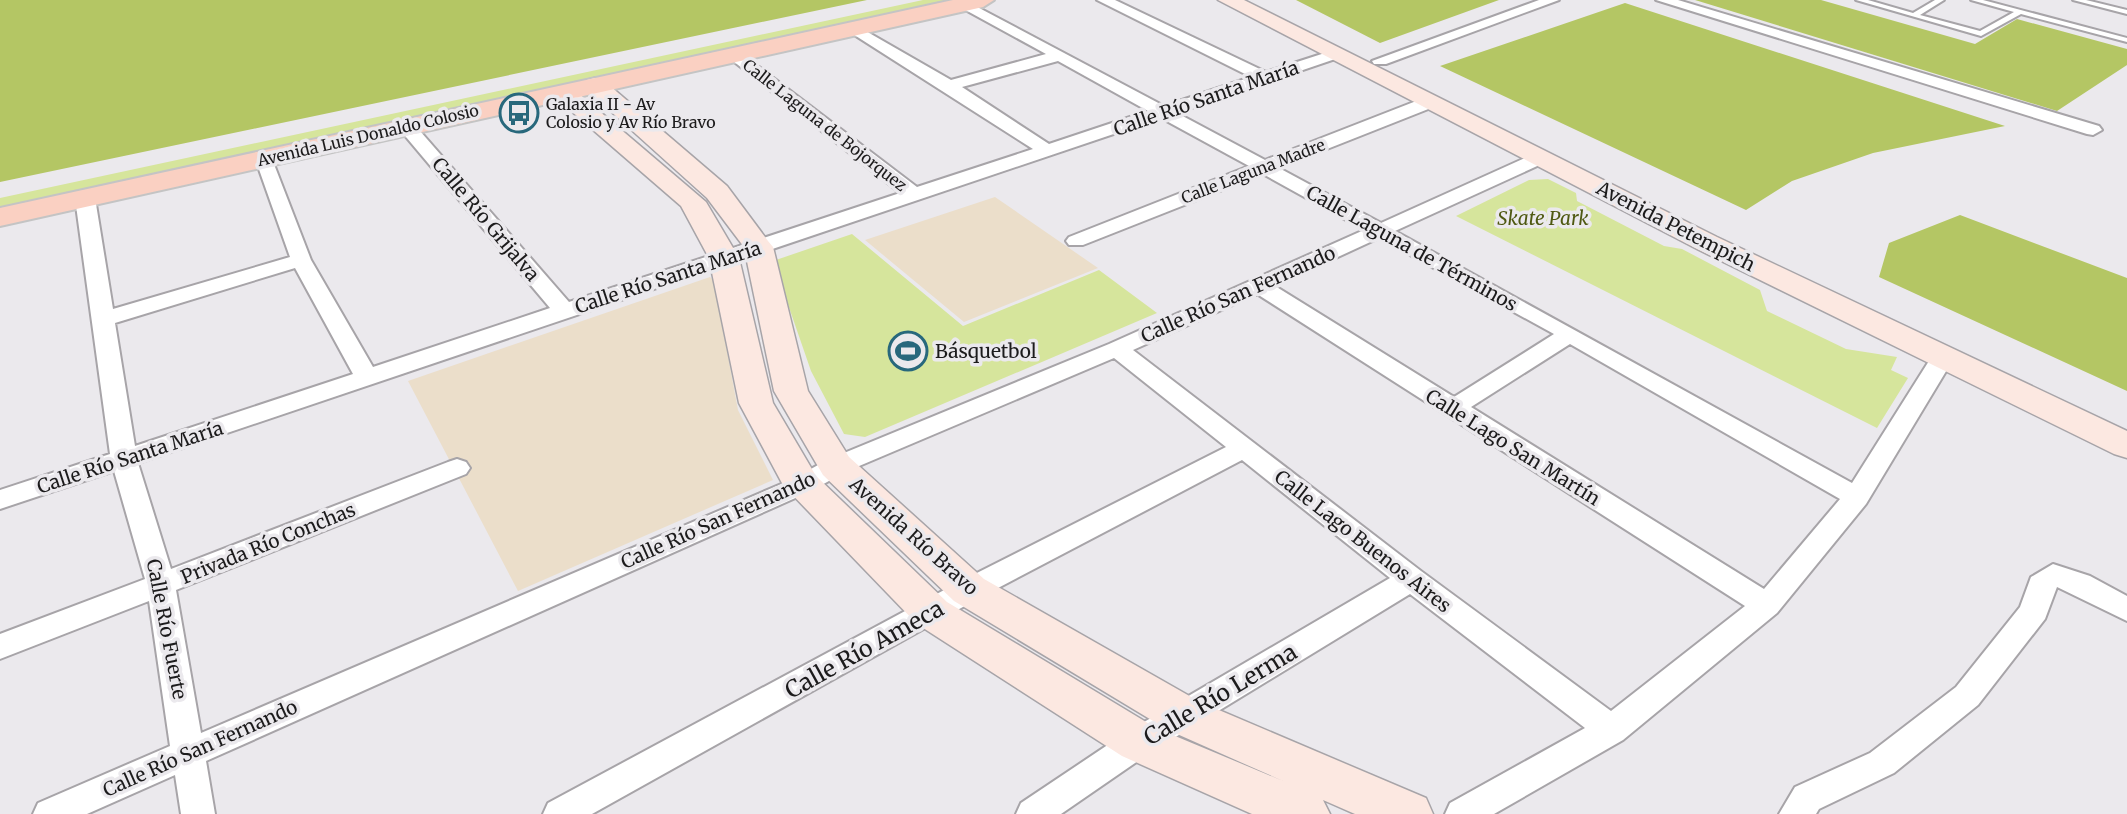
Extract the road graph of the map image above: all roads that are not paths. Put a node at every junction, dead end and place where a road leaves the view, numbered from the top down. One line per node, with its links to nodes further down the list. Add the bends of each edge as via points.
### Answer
1 (895, 0): 32 (main road, Avenida Luis Donaldo Colosio)
2 (1104, 0): 21 (street)
3 (1228, 0): 18 (main road, Avenida Petempich)
4 (1257, 0): 20 (main road, Avenida Petempich)
5 (1552, 0): 20 (street)
6 (1663, 0): 27 (street)
7 (1860, 0): 14 (lane)
8 (1940, 0): 14 (lane)
9 (1975, 0): 12 (lane)
10 (2077, 0): 13 (lane)
11 (974, 2): 15 (main road, Avenida Luis Donaldo Colosio); 19 (street, Calle Laguna de Términos)
12 (2020, 12): 14 (lane, via 1981,34); 16 (lane)
13 (2127, 12)
14 (1914, 15)
15 (852, 29): 17 (main road, Avenida Luis Donaldo Colosio); 22 (street)
16 (2127, 40)
17 (733, 54): 23 (main road, Avenida Luis Donaldo Colosio); 33 (street, Calle Laguna de Bojorquez)
18 (1336, 54): 21 (street, Calle Río Santa María); 24 (main road, Avenida Petempich)
19 (1058, 56): 22 (street); 25 (street, Calle Laguna de Términos)
20 (1380, 61): 48 (main road, Avenida Petempich, via 1763,253)
21 (1267, 79): 25 (street, Calle Río Santa María)
22 (949, 86): 28 (street)
23 (579, 88): 26 (main road, Avenida Luis Donaldo Colosio); 38 (main road, Avenida Río Bravo, via 717,192)
24 (1430, 102): 30 (main road, Avenida Petempich); 31 (street, Calle Laguna Madre)
25 (1163, 113): 28 (street, Calle Río Santa María); 31 (street, Calle Laguna de Términos)
26 (407, 127): 29 (main road, Avenida Luis Donaldo Colosio); 41 (street, Calle Río Grijalva)
27 (2092, 130)
28 (1049, 152): 33 (street, Calle Río Santa María)
29 (264, 158): 34 (main road, Avenida Luis Donaldo Colosio); 39 (street)
30 (1540, 158): 36 (street, Calle Río San Fernando); 45 (main road, Avenida Petempich)
31 (1264, 167): 36 (street, Calle Laguna de Términos); 37 (street, Calle Laguna Madre)
32 (0, 192)
33 (916, 196): 38 (street, Calle Río Santa María)
34 (85, 198): 35 (main road, Avenida Luis Donaldo Colosio); 42 (street, Calle Río Fuerte)
35 (0, 217)
36 (1379, 230): 40 (street, Calle Río San Fernando); 43 (street, Calle Laguna de Términos)
37 (1076, 241)
38 (741, 253): 41 (street, Calle Río Santa María); 52 (main road, Avenida Río Bravo, via 791,391); 54 (main road, Avenida Río Bravo, via 756,402)
39 (301, 260): 42 (street); 46 (street)
40 (1260, 286): 44 (street, Calle Río San Fernando); 47 (street, Calle Lago San Martín)
41 (565, 312): 46 (street, Calle Río Santa María)
42 (103, 319): 51 (street, Calle Río Fuerte)
43 (1570, 334): 47 (street); 55 (street, Calle Laguna de Términos)
44 (1117, 349): 50 (street, Calle Lago Buenos Aires); 52 (street, Calle Río San Fernando)
45 (1942, 358): 49 (main road, Avenida Petempich); 55 (street)
46 (368, 379): 51 (street, Calle Río Santa María)
47 (1451, 409): 60 (street, Calle Lago San Martín)
48 (2127, 423)
49 (2127, 446)
50 (1244, 449): 57 (street, Calle Lago Buenos Aires); 59 (street, Calle Río Ameca)
51 (124, 459): 56 (street, Calle Río Santa María); 58 (street, Calle Río Fuerte)
52 (836, 466): 54 (street, Calle Río San Fernando); 59 (main road, Avenida Río Bravo)
53 (457, 468): 58 (street, Privada Río Conchas)
54 (802, 485): 62 (main road, Avenida Río Bravo); 67 (street, Calle Río San Fernando)
55 (1857, 497): 60 (street)
56 (0, 500)
57 (1411, 579): 64 (street, Calle Río Lerma); 65 (street, Calle Lago Buenos Aires)
58 (161, 585): 63 (street, Privada Río Conchas); 67 (street, Calle Río Fuerte)
59 (970, 590): 62 (street, Calle Río Ameca); 64 (main road, Avenida Río Bravo)
60 (1767, 604): 65 (street)
61 (2127, 610): 75 (street, via 2080,583 2053,575 2041,584 2034,611 1967,696 1882,763 1807,798)
62 (932, 613): 66 (main road, Avenida Río Bravo); 70 (street, Calle Río Ameca)
63 (0, 647)
64 (1184, 716): 66 (street, Calle Río Lerma); 73 (main road, Avenida Río Bravo)
65 (1611, 730): 74 (street)
66 (1139, 742): 71 (street, Calle Río Lerma); 72 (main road, Avenida Río Bravo)
67 (190, 753): 68 (street, Calle Río San Fernando); 69 (street, Calle Río Fuerte)
68 (50, 814)
69 (198, 814)
70 (560, 814)
71 (1033, 814)
72 (1305, 814)
73 (1408, 814)
74 (1462, 814)
75 (1796, 814)

